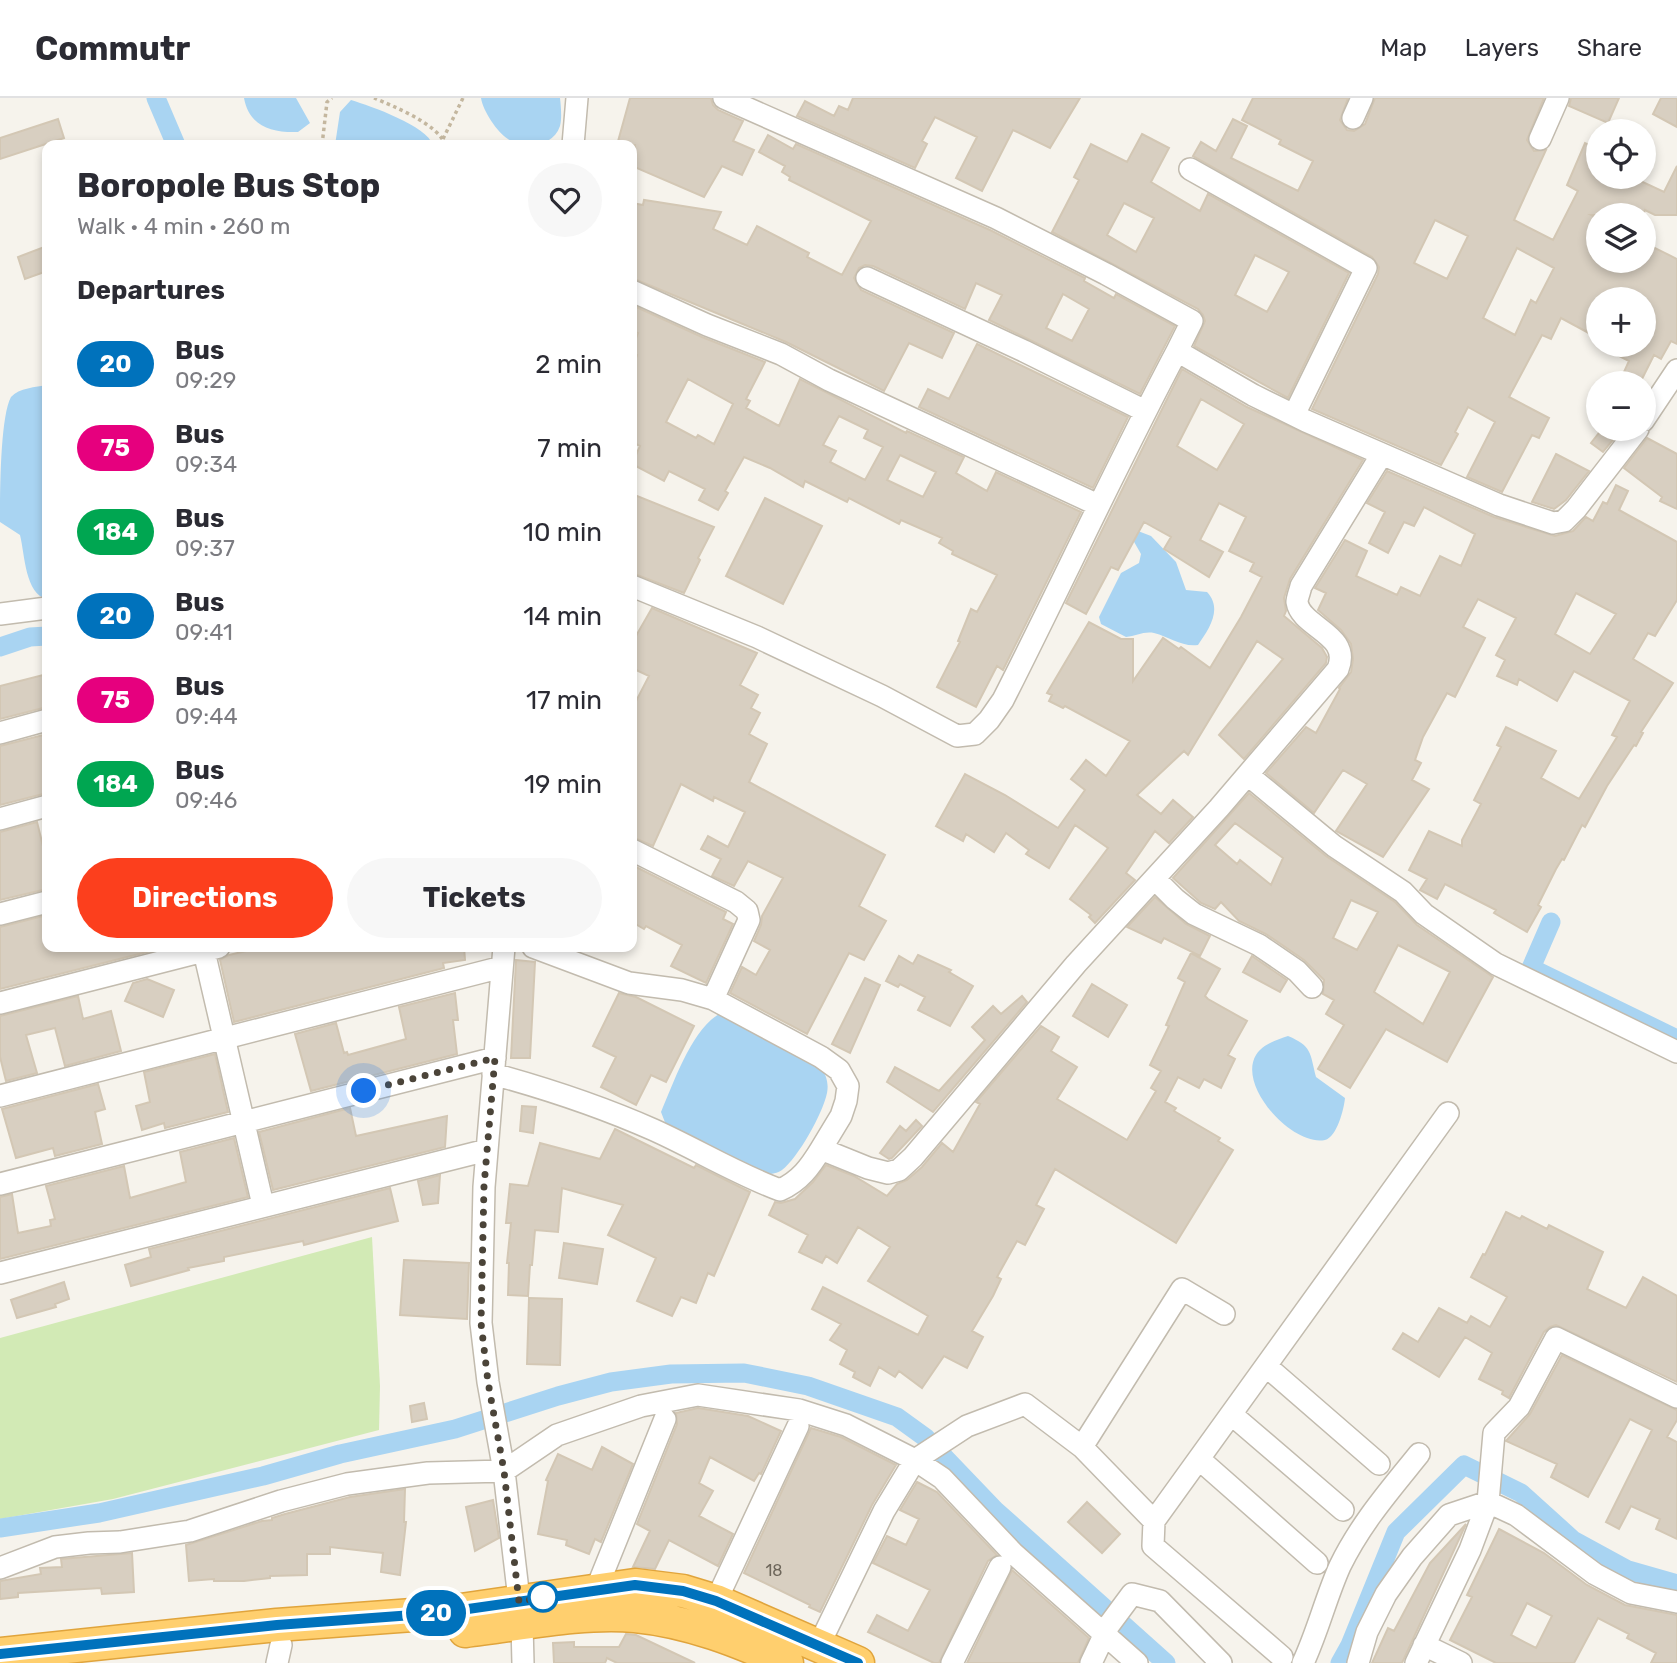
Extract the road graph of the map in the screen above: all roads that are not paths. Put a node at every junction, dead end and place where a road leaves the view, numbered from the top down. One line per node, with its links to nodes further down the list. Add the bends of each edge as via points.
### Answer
1 (577, 98): 7 (street)
2 (724, 98): 11 (street, via 996,218 1192,321)
3 (1362, 98): 5 (street)
4 (1558, 98): 6 (street)
5 (1353, 118)
6 (1540, 139)
7 (573, 140)
8 (1190, 169): 15 (street, via 1366,268)
9 (867, 278): 14 (street)
10 (637, 292): 18 (street, via 781,354)
11 (1177, 351): 14 (street); 15 (street)
12 (1677, 370): 13 (street)
13 (1656, 402)
14 (1145, 411): 18 (street)
15 (1294, 415): 17 (street)
16 (1629, 441): 17 (street, via 1576,509 1564,521 1553,523 1499,505)
17 (1382, 454): 24 (street, via 1301,586 1297,602 1340,649 1342,660)
18 (1098, 505): 19 (street, via 1003,700 975,734 957,736 757,637)
19 (637, 588)
20 (42, 608): 21 (street)
21 (0, 614)
22 (42, 721): 23 (street)
23 (0, 733)
24 (1248, 775): 28 (street); 39 (street, via 1334,846 1496,964)
25 (42, 807): 26 (street)
26 (0, 819)
27 (637, 852): 36 (street, via 747,911 749,920)
28 (1155, 879): 35 (street, via 1194,914 1259,945); 45 (street, via 899,1170 888,1173 868,1168)
29 (42, 903): 30 (street)
30 (0, 914)
31 (194, 952): 37 (street)
32 (210, 952): 38 (street)
33 (546, 952): 36 (street, via 629,983)
34 (503, 957): 38 (street); 40 (street)
35 (1312, 987)
36 (713, 999): 45 (street, via 839,1070 848,1086 846,1101)
37 (0, 1003)
38 (225, 1038): 41 (street); 43 (street)
39 (1677, 1052)
40 (494, 1066): 43 (street); 44 (street); 45 (street, via 654,1130 780,1190 809,1168)
41 (0, 1096)
42 (1448, 1113): 50 (street)
43 (244, 1121): 46 (street); 47 (street)
44 (487, 1150): 47 (street); 60 (street, via 481,1323)
45 (821, 1150)
46 (0, 1184)
47 (262, 1205): 48 (street)
48 (0, 1273)
49 (1224, 1314): 55 (street, via 1182,1289)
50 (1266, 1366): 52 (street); 59 (street)
51 (1677, 1397): 61 (street, via 1556,1338 1519,1407 1494,1433)
52 (1231, 1414): 57 (street); 62 (street)
53 (665, 1419): 67 (street)
54 (798, 1426): 68 (street)
55 (1082, 1447): 58 (street, via 1025,1404 967,1426); 63 (street)
56 (1419, 1454): 84 (street, via 1374,1507 1340,1566)
57 (1199, 1459): 63 (street); 64 (street)
58 (915, 1460): 60 (street, via 846,1425 799,1410 698,1395 640,1406 557,1435); 71 (street, via 884,1511); 82 (street, via 942,1478 1013,1553)
59 (1380, 1464)
60 (504, 1471): 66 (street, via 385,1477 347,1484 190,1531 55,1547); 70 (street)
61 (1488, 1502): 69 (street, via 1516,1515 1595,1574 1631,1593); 74 (street); 85 (street, via 1449,1515 1412,1557 1386,1594 1367,1632)
62 (1343, 1510)
63 (1154, 1521): 75 (street, via 1153,1546)
64 (1317, 1563)
65 (1000, 1567): 80 (street)
66 (0, 1568)
67 (596, 1590): 68 (highway, via 635,1585); 70 (highway)
68 (716, 1601): 71 (highway)
69 (1677, 1602)
70 (520, 1614): 72 (highway, via 440,1613 277,1625); 73 (highway); 77 (street); 78 (highway, via 555,1619 632,1616 676,1622)
71 (819, 1645): 79 (highway)
72 (0, 1654)
73 (279, 1654): 76 (highway)
74 (1420, 1654): 86 (street)
75 (1282, 1657)
76 (117, 1663)
77 (523, 1663)
78 (787, 1663)
79 (858, 1663)
80 (952, 1663)
81 (1091, 1663): 83 (street, via 1109,1625 1132,1594 1160,1601)
82 (1137, 1663)
83 (1221, 1663)
84 (1303, 1663)
85 (1359, 1663)
86 (1461, 1663)

